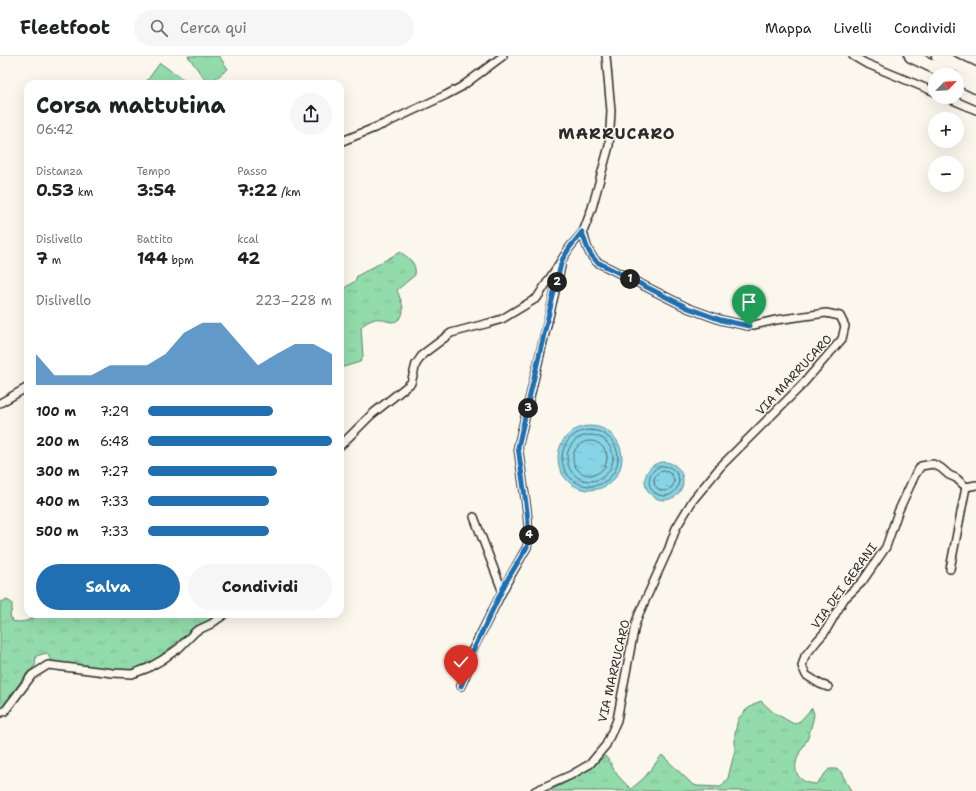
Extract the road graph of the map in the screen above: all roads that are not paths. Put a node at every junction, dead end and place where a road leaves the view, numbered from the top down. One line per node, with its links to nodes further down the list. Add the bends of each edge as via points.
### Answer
1 (503, 56): 13 (street, via 451,93)
2 (606, 56): 14 (street, via 611,111 609,146 592,208)
3 (853, 56): 10 (street)
4 (912, 56): 6 (highway)
5 (938, 56): 7 (highway)
6 (937, 68)
7 (976, 74)
8 (964, 81): 9 (highway)
9 (976, 87)
10 (928, 89)
11 (962, 104): 12 (street)
12 (976, 110)
13 (344, 140)
14 (582, 232): 15 (street); 28 (street, VIA MARRUCARO, via 588,250 597,262 688,308 721,320 749,326 826,313 840,316 845,326 842,340 801,386 721,466 693,500 676,528 637,620 617,720 606,745 590,764)
15 (562, 260): 18 (street, via 538,298 502,319 451,333 423,354 416,364 411,382 371,415); 23 (street, via 518,447 529,536 527,547)
16 (24, 389): 17 (street)
17 (0, 403)
18 (344, 442)
19 (976, 485): 20 (street)
20 (966, 487): 22 (street); 26 (street, VIA DEI GERANI, via 933,464 922,466 915,475 886,547 862,582 844,600 825,632 805,656 802,666 806,675)
21 (474, 517): 23 (street)
22 (950, 569)
23 (502, 590): 25 (street, via 470,657)
24 (219, 618): 27 (street, via 196,631 162,660 132,674 48,665 32,675 5,711)
25 (461, 686)
26 (828, 687)
27 (0, 713)
28 (535, 791)

